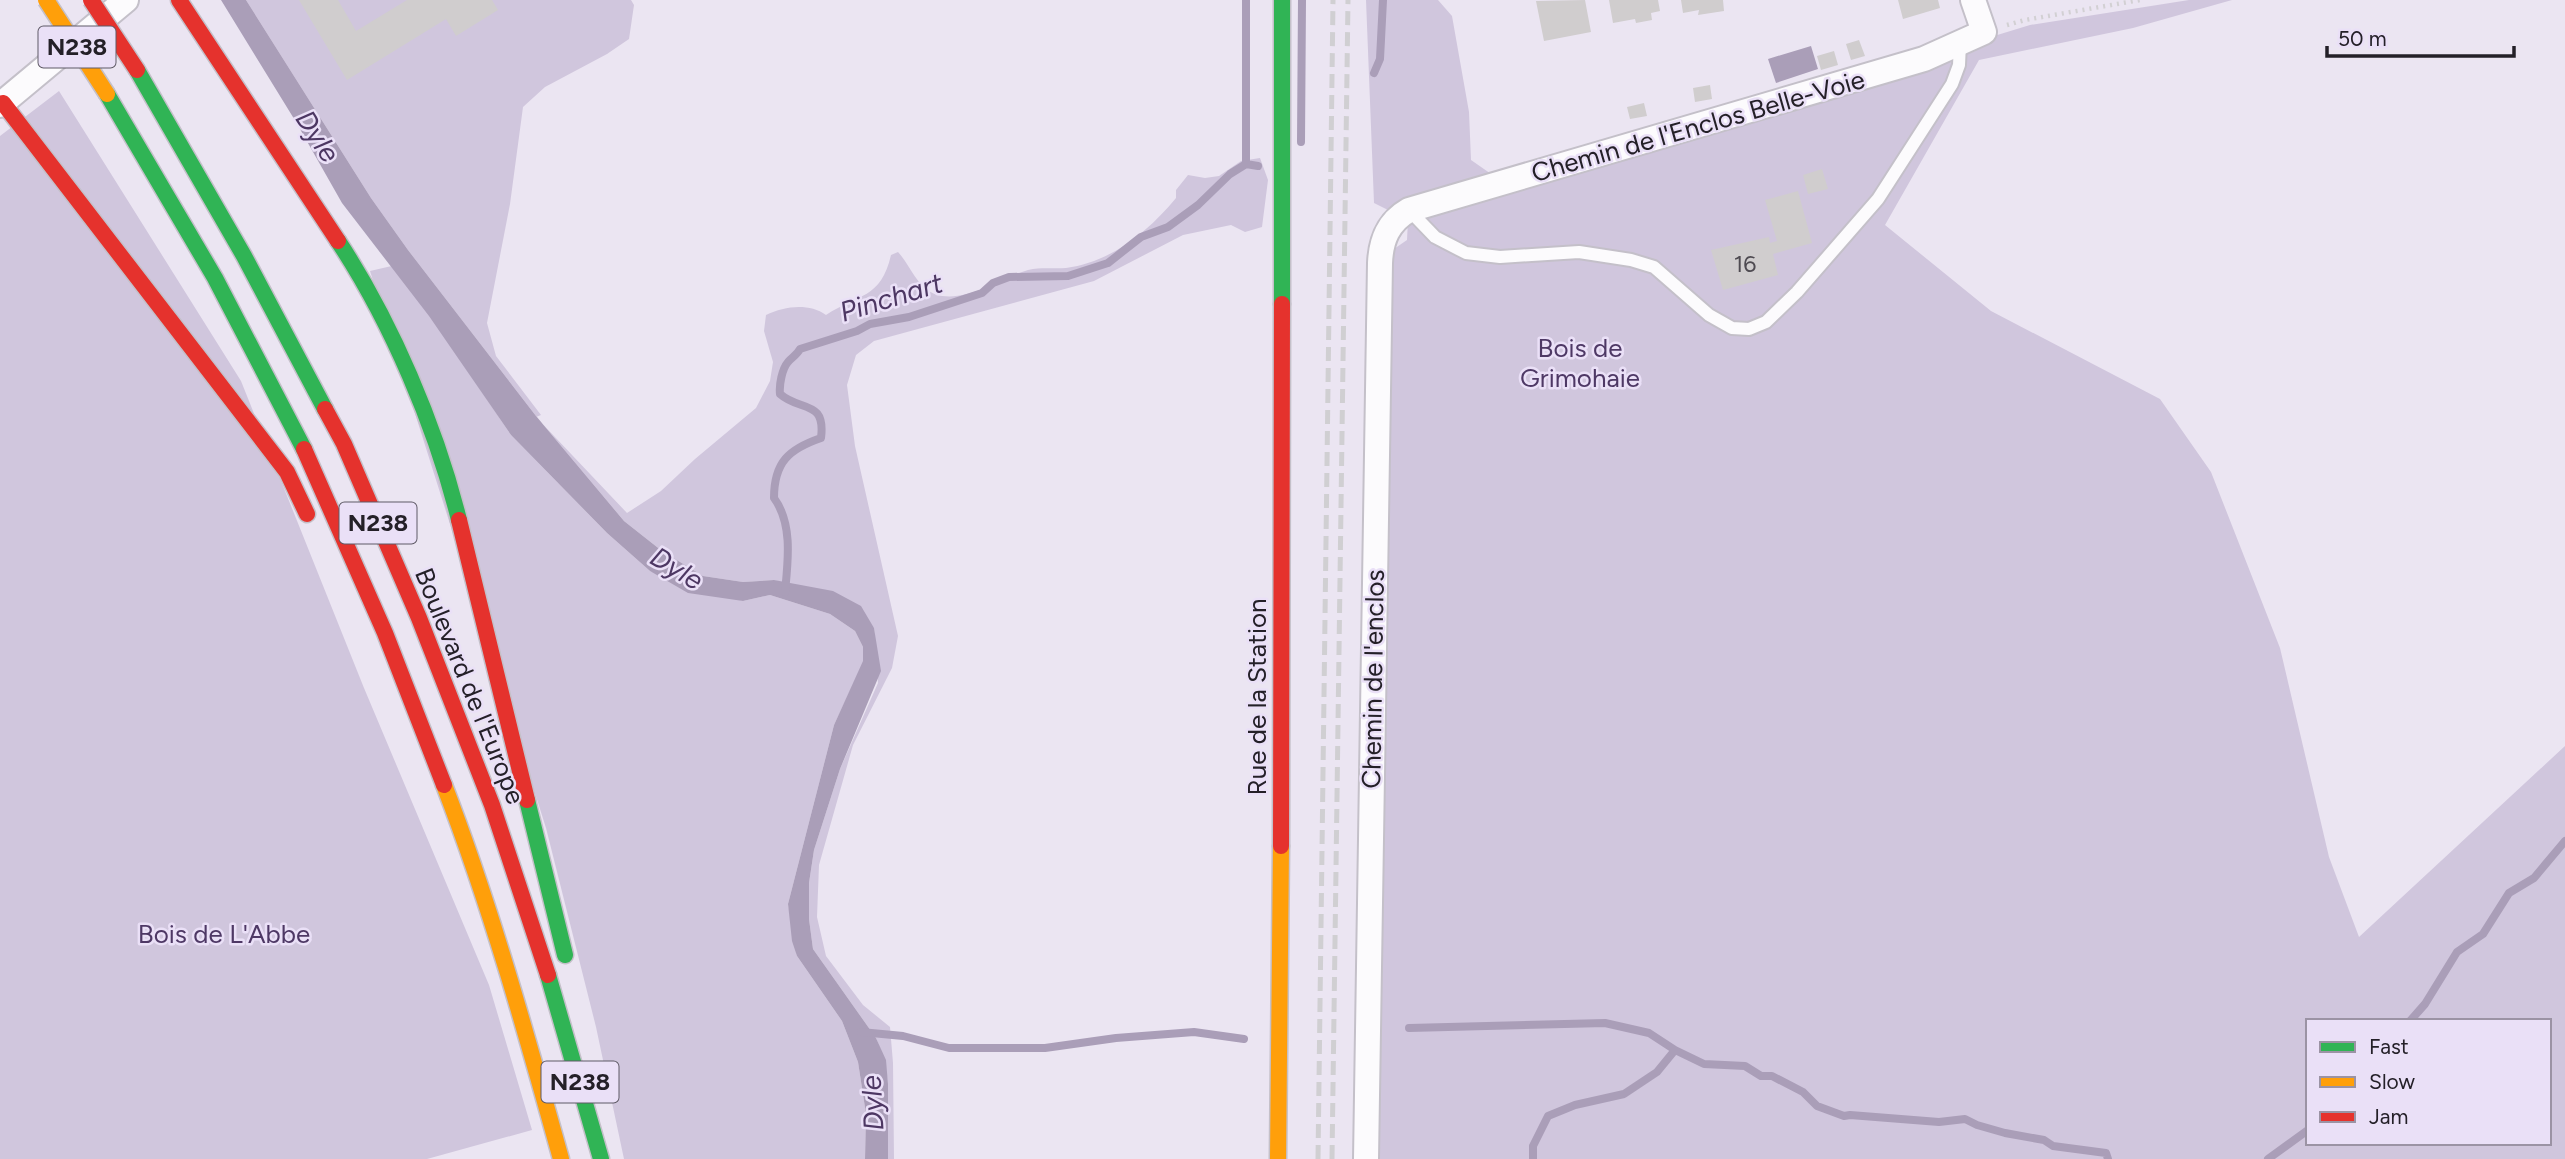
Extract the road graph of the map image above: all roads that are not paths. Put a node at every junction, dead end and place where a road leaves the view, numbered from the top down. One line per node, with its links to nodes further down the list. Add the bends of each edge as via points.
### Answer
1 (46, 0): 12 (main road, N238, bridge, via 215,278 310,460)
2 (92, 0): 13 (main road, Boulevard de l'Europe / N238, bridge, via 244,256 344,444 487,793)
3 (126, 0): 8 (street)
4 (179, 0): 13 (main road, via 346,253 394,342 429,424 454,500 567,974)
5 (1282, 0): 16 (main road, Rue de la Station)
6 (1973, 0): 7 (street, Chemin de l'Enclos Belle-Voie, via 1984,32)
7 (1960, 43): 9 (street, Chemin de l'Enclos Belle-Voie, via 1891,70); 9 (lane, via 1952,84 1878,198 1797,292 1766,322 1749,329 1732,328 1709,315 1654,267 1579,252 1500,257 1466,253 1435,237)
8 (1, 104): 10 (main road, via 288,472)
9 (1409, 211): 17 (street, Chemin de l'enclos, via 1385,234 1380,262)
10 (316, 532)
11 (359, 611): 12 (main road)
12 (385, 633): 14 (main road, N238, via 491,920)
13 (558, 1004): 15 (main road, Boulevard de l'Europe / N238)
14 (561, 1159)
15 (601, 1159)
16 (1278, 1159)
17 (1366, 1159)

